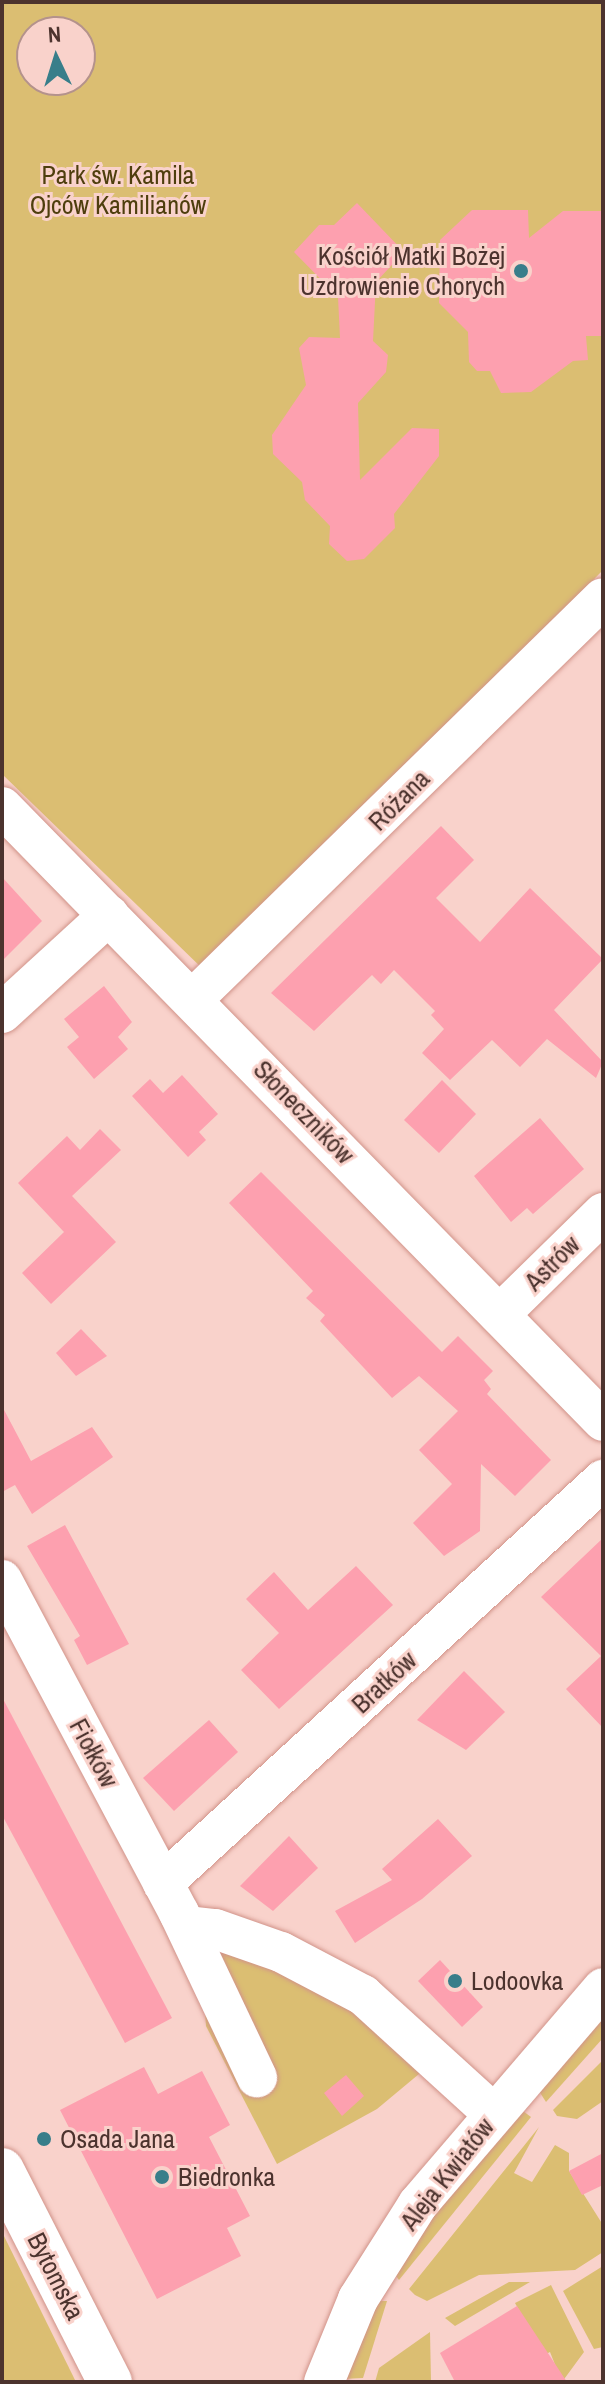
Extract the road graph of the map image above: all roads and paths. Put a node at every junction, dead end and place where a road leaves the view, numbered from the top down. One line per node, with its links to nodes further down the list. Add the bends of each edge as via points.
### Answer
1 (603, 598): 4 (street, Różana)
2 (2, 807): 3 (street, Słoneczników)
3 (109, 915): 4 (street, Słoneczników); 5 (street)
4 (193, 999): 7 (street, Słoneczników)
5 (2, 1013)
6 (603, 1213): 7 (street, Astrów)
7 (501, 1313): 8 (street, Słoneczników)
8 (603, 1421)
9 (603, 1480): 11 (street, Bratków)
10 (2, 1580): 11 (street, Fiołków)
11 (163, 1883): 12 (street, Fiołków)
12 (186, 1926): 14 (street, Fiołków); 15 (street, via 215,1929 281,1952 363,1995 453,2070)
13 (603, 1988): 15 (street, Aleja Kwiatów)
14 (257, 2077)
15 (494, 2114): 18 (street, Aleja Kwiatów, via 418,2204 366,2286)
16 (2, 2170): 17 (street, Bytomska)
17 (110, 2382)
18 (324, 2382)

